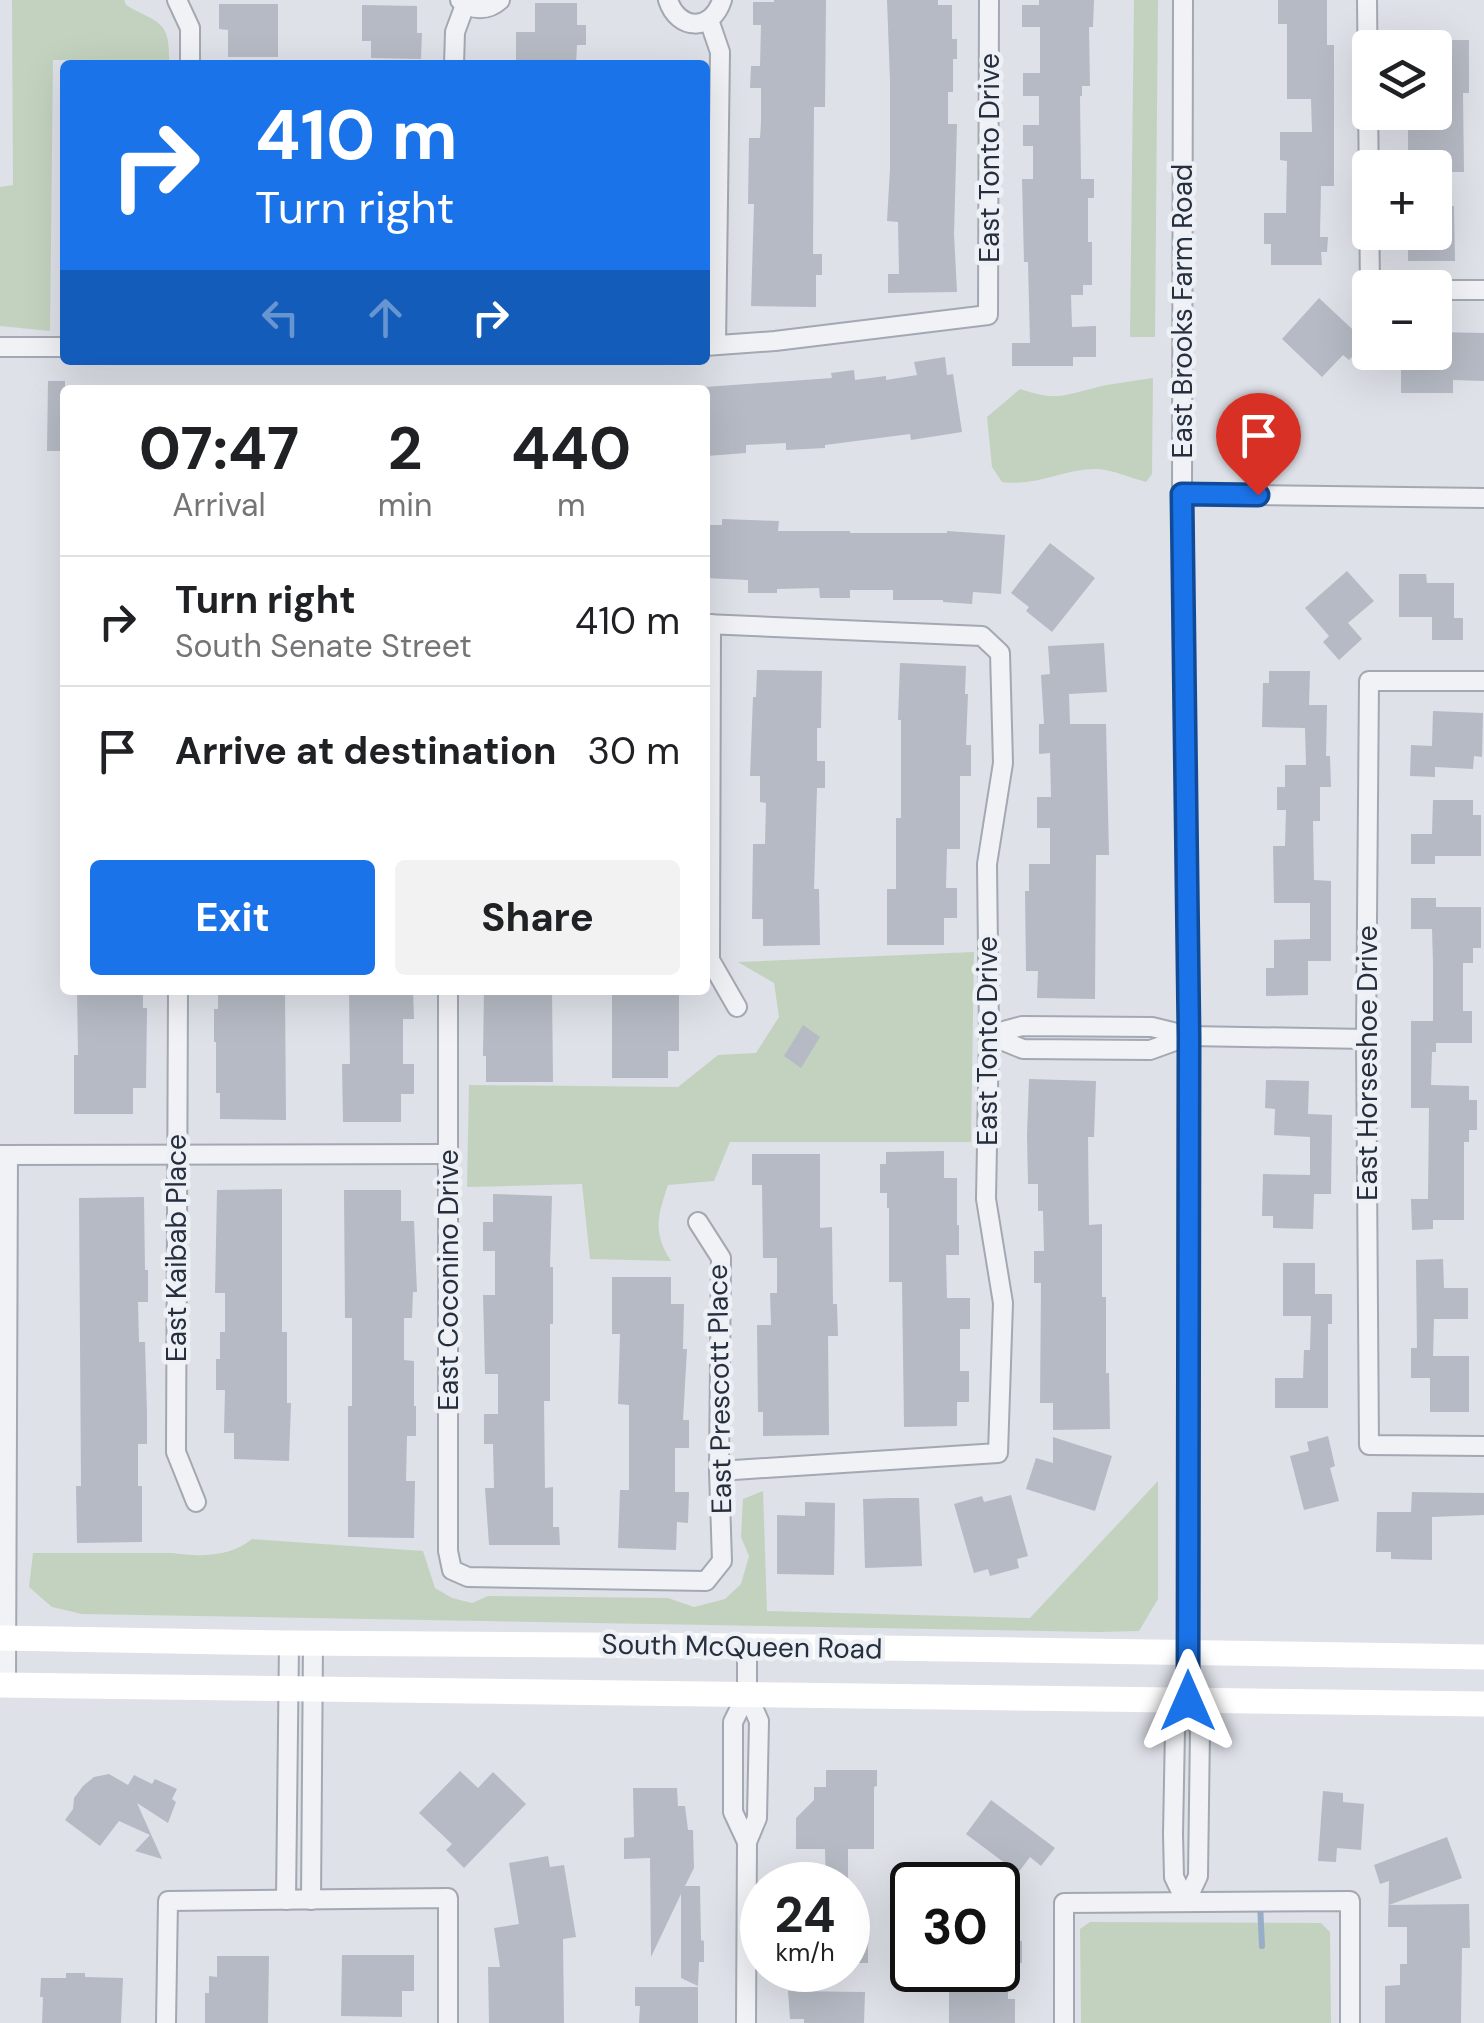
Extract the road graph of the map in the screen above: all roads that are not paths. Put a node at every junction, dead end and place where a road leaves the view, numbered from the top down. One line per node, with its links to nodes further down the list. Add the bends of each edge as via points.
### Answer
1 (178, 0): 10 (street, via 190,28)
2 (500, 0): 8 (street, via 482,8)
3 (668, 0): 9 (street, via 683,21)
4 (722, 0): 9 (street)
5 (989, 0): 15 (street, East Tonto Drive, via 988,315)
6 (1182, 0): 18 (street, East Brooks Farm Road)
7 (1367, 0): 12 (street)
8 (462, 2): 11 (street)
9 (710, 20): 15 (street, via 720,52)
10 (190, 60)
11 (454, 60)
12 (1370, 270)
13 (1452, 290): 14 (street)
14 (1484, 290)
15 (711, 345)
16 (60, 346): 17 (street)
17 (0, 347)
18 (1182, 494): 19 (street); 27 (street, East Brooks Farm Road)
19 (1484, 498)
20 (710, 624): 26 (street, East Tonto Drive, via 982,636 1000,653 1003,763 987,864)
21 (1484, 682): 28 (street, East Horseshoe Drive, via 1369,680)
22 (710, 960): 25 (street)
23 (178, 995): 30 (street, East Kaibab Place)
24 (448, 995): 31 (street, East Coconino Drive)
25 (737, 1007)
26 (989, 1035): 27 (street, via 1022,1049 1077,1050 1150,1050); 35 (street, East Tonto Drive, via 986,1199 1002,1302 998,1453)
27 (1189, 1036): 28 (street); 41 (street, East Brooks Farm Road)
28 (1366, 1038): 34 (street, East Horseshoe Drive, via 1369,1445)
29 (4, 1154): 30 (street); 33 (street)
30 (176, 1154): 31 (street); 36 (street, East Kaibab Place, via 176,1452)
31 (448, 1154): 37 (street, East Coconino Drive, via 452,1570 468,1577 706,1582)
32 (698, 1222): 35 (street, East Prescott Place, via 721,1258)
33 (3, 1436): 38 (street)
34 (1484, 1446)
35 (720, 1472): 37 (street, East Prescott Place)
36 (196, 1502)
37 (722, 1561)
38 (3, 1638): 39 (main road, South McQueen Road); 43 (street)
39 (301, 1643): 40 (main road, South McQueen Road); 44 (street)
40 (747, 1646): 41 (main road, South McQueen Road); 45 (street)
41 (1188, 1653): 42 (main road, South McQueen Road); 46 (street, East Brooks Farm Road)
42 (1484, 1657)
43 (3, 1685): 44 (main road, South McQueen Road)
44 (300, 1688): 45 (main road, South McQueen Road); 53 (street); 54 (street)
45 (747, 1694): 46 (main road, South McQueen Road); 48 (street, via 733,1722); 49 (street, via 760,1721)
46 (1188, 1701): 47 (main road, South McQueen Road); 50 (street, East Brooks Farm Road, via 1175,1729); 51 (street, East Brooks Farm Road, via 1200,1730)
47 (1484, 1704)
48 (733, 1781): 49 (street); 52 (street, via 734,1812)
49 (758, 1782): 52 (street, via 757,1818)
50 (1174, 1808): 51 (street); 55 (street, East Brooks Farm Road, via 1174,1876)
51 (1200, 1809): 55 (street, East Brooks Farm Road, via 1198,1876)
52 (746, 1842): 58 (street)
53 (286, 1900): 54 (street); 56 (street, via 168,1900)
54 (311, 1900): 57 (street, via 448,1898)
55 (1186, 1902): 59 (street, via 1064,1903); 60 (street, via 1350,1901)
56 (166, 2023)
57 (448, 2023)
58 (746, 2023)
59 (1064, 2023)
60 (1350, 2023)

